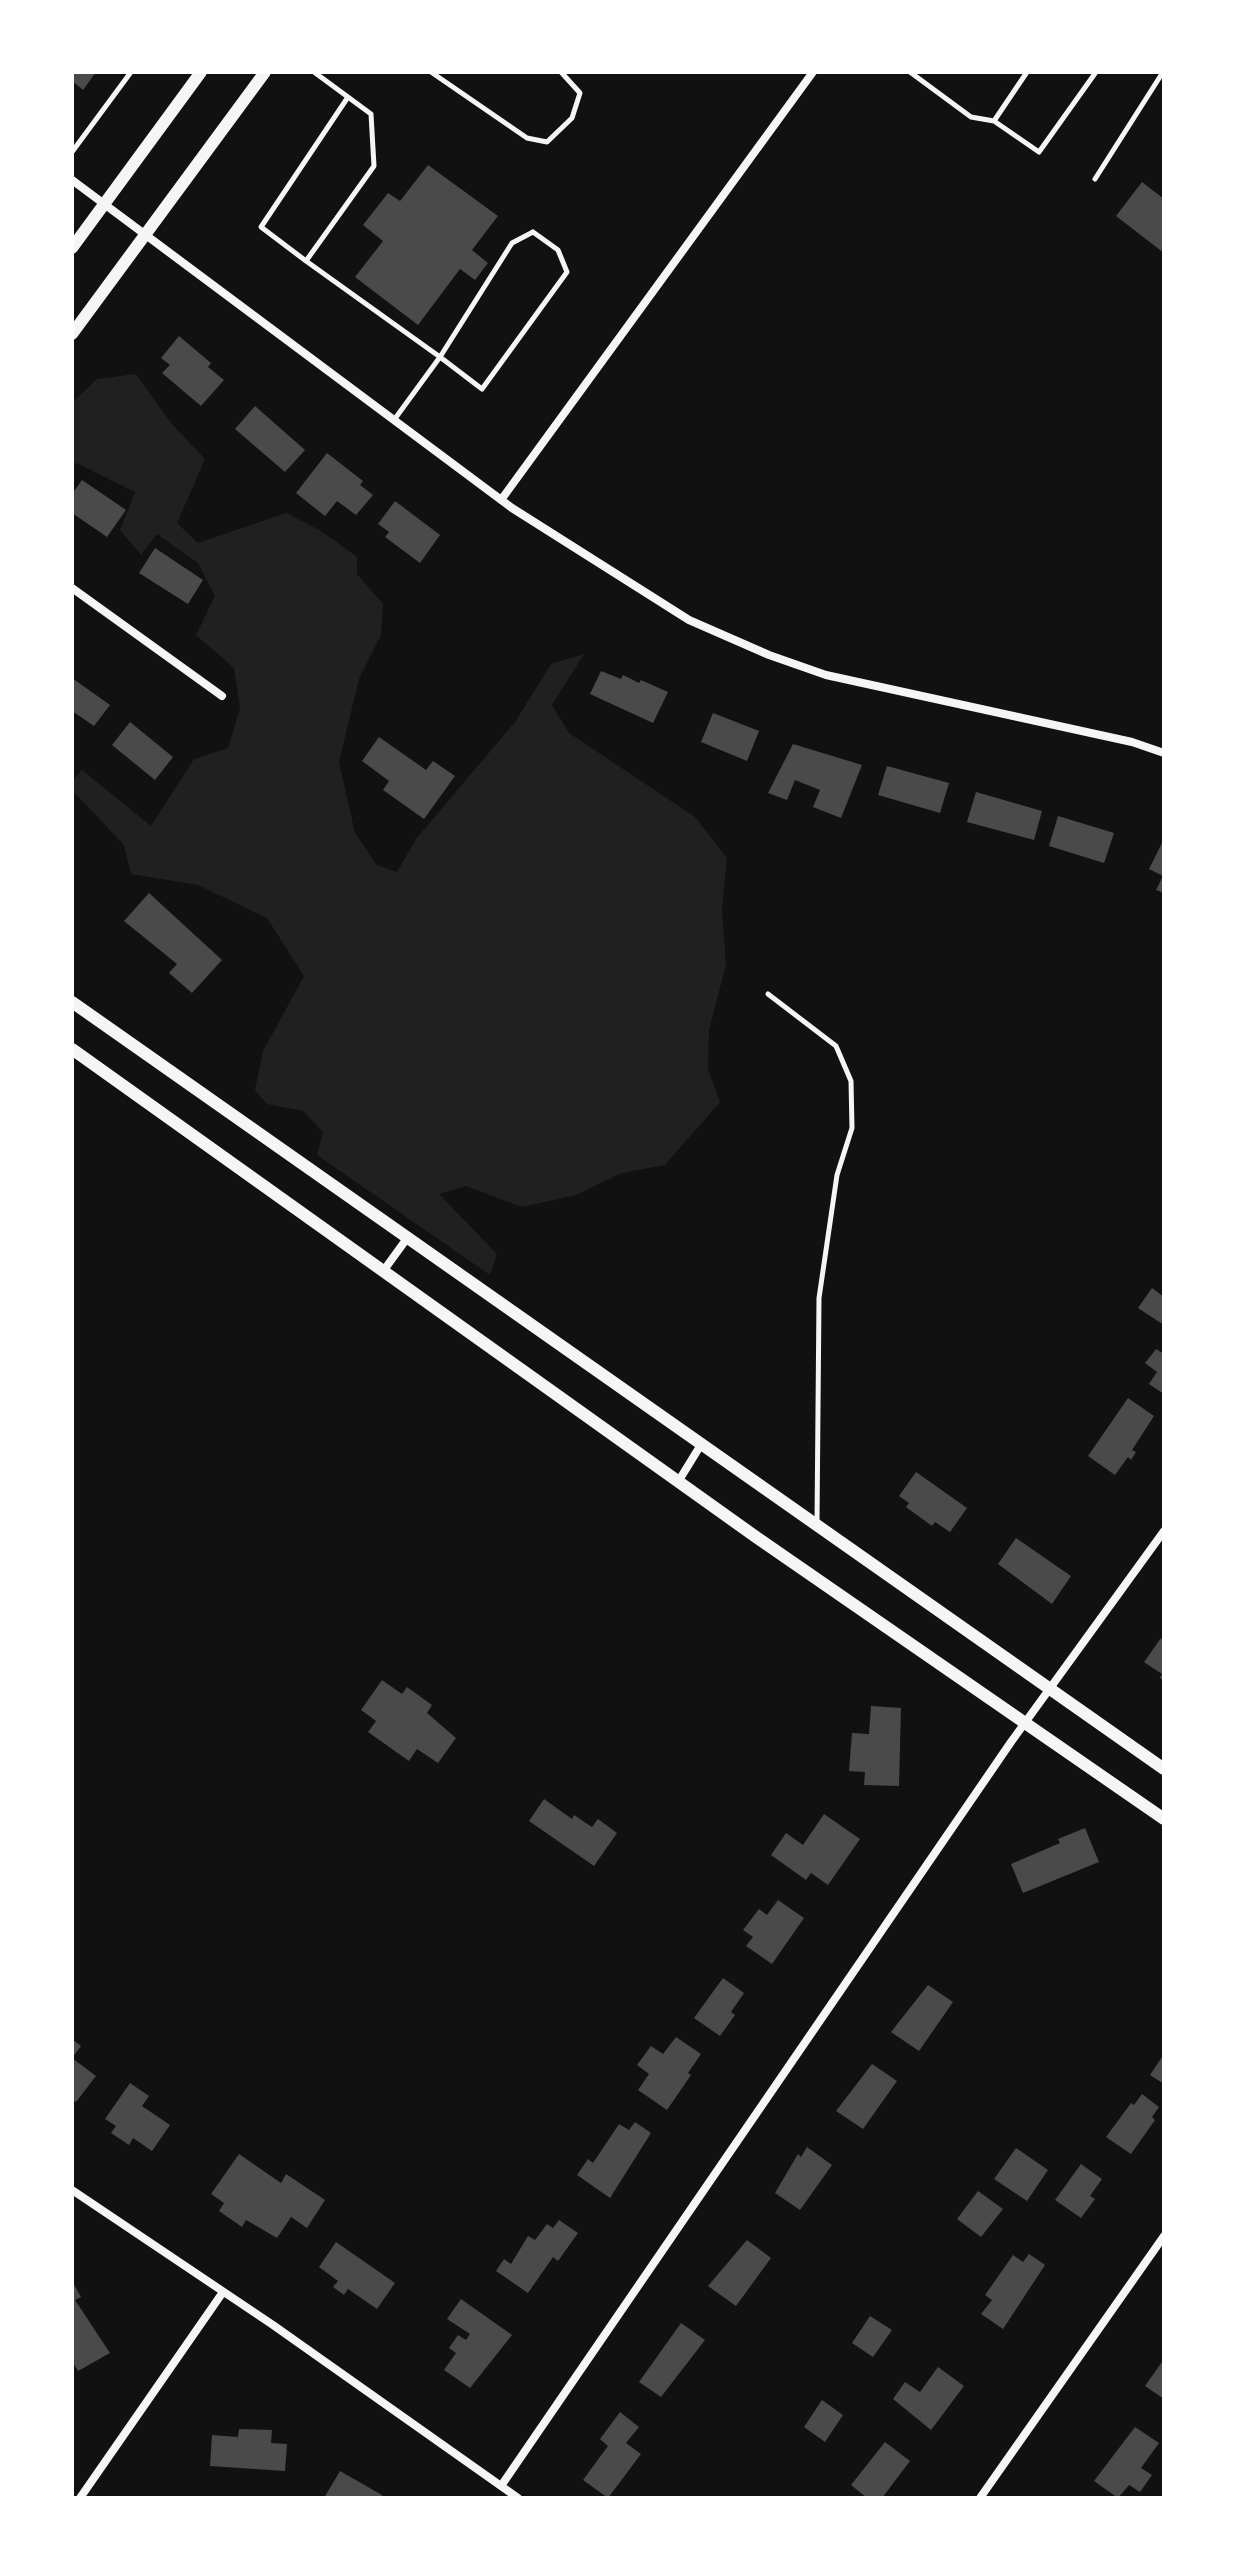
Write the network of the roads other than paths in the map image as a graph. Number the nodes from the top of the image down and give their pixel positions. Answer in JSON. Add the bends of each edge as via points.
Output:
{"nodes":[{"id":1,"x":131,"y":72,"type":"edge"},
{"id":2,"x":201,"y":72,"type":"edge"},
{"id":3,"x":265,"y":72,"type":"edge"},
{"id":4,"x":314,"y":72,"type":"edge"},
{"id":5,"x":431,"y":72,"type":"edge"},
{"id":6,"x":561,"y":72,"type":"edge"},
{"id":7,"x":813,"y":72,"type":"edge"},
{"id":8,"x":910,"y":72,"type":"edge"},
{"id":9,"x":1027,"y":72,"type":"edge"},
{"id":10,"x":1096,"y":72,"type":"edge"},
{"id":11,"x":1163,"y":72,"type":"edge"},
{"id":12,"x":348,"y":97,"type":"junction"},
{"id":13,"x":994,"y":121,"type":"junction"},
{"id":14,"x":72,"y":152,"type":"edge"},
{"id":15,"x":1095,"y":179,"type":"dead end"},
{"id":16,"x":72,"y":180,"type":"edge"},
{"id":17,"x":104,"y":205,"type":"junction"},
{"id":18,"x":145,"y":234,"type":"junction"},
{"id":19,"x":72,"y":248,"type":"edge"},
{"id":20,"x":306,"y":261,"type":"junction"},
{"id":21,"x":72,"y":334,"type":"edge"},
{"id":22,"x":440,"y":357,"type":"junction"},
{"id":23,"x":393,"y":421,"type":"junction"},
{"id":24,"x":501,"y":500,"type":"junction"},
{"id":25,"x":72,"y":588,"type":"edge"},
{"id":26,"x":222,"y":696,"type":"dead end"},
{"id":27,"x":1164,"y":753,"type":"edge"},
{"id":28,"x":768,"y":994,"type":"dead end"},
{"id":29,"x":72,"y":1002,"type":"edge"},
{"id":30,"x":72,"y":1049,"type":"edge"},
{"id":31,"x":408,"y":1237,"type":"junction"},
{"id":32,"x":384,"y":1270,"type":"junction"},
{"id":33,"x":703,"y":1442,"type":"junction"},
{"id":34,"x":678,"y":1482,"type":"junction"},
{"id":35,"x":817,"y":1522,"type":"junction"},
{"id":36,"x":1164,"y":1531,"type":"edge"},
{"id":37,"x":1049,"y":1688,"type":"junction"},
{"id":38,"x":1025,"y":1722,"type":"junction"},
{"id":39,"x":1164,"y":1769,"type":"edge"},
{"id":40,"x":1164,"y":1819,"type":"edge"},
{"id":41,"x":72,"y":2190,"type":"edge"},
{"id":42,"x":1164,"y":2236,"type":"edge"},
{"id":43,"x":223,"y":2292,"type":"junction"},
{"id":44,"x":501,"y":2486,"type":"junction"},
{"id":45,"x":80,"y":2498,"type":"edge"},
{"id":46,"x":518,"y":2498,"type":"edge"},
{"id":47,"x":980,"y":2498,"type":"edge"}],
"edges":[{"from":1,"to":14,"type":"lane"},
{"from":2,"to":17,"type":"main road"},
{"from":3,"to":18,"type":"main road"},
{"from":4,"to":12,"type":"lane"},
{"from":5,"to":6,"type":"lane","via":[[527,138],[547,142],[572,118],[580,93]]},
{"from":7,"to":24,"type":"street"},
{"from":8,"to":13,"type":"lane","via":[[971,117]]},
{"from":9,"to":13,"type":"lane"},
{"from":10,"to":13,"type":"lane","via":[[1039,152]]},
{"from":11,"to":15,"type":"lane"},
{"from":12,"to":20,"type":"lane","via":[[371,114],[374,166]]},
{"from":12,"to":20,"type":"lane","via":[[261,227]]},
{"from":16,"to":17,"type":"street"},
{"from":17,"to":18,"type":"street"},
{"from":17,"to":19,"type":"main road"},
{"from":18,"to":21,"type":"main road"},
{"from":18,"to":23,"type":"street"},
{"from":20,"to":22,"type":"lane"},
{"from":22,"to":22,"type":"lane","via":[[482,389],[567,272],[558,250],[533,232],[512,243]]},
{"from":22,"to":23,"type":"lane"},
{"from":23,"to":24,"type":"street"},
{"from":24,"to":27,"type":"street","via":[[663,606],[769,655],[826,675]]},
{"from":25,"to":26,"type":"street"},
{"from":28,"to":35,"type":"lane","via":[[836,1046],[851,1081],[852,1128],[837,1175],[819,1298]]},
{"from":29,"to":31,"type":"main road"},
{"from":30,"to":32,"type":"main road"},
{"from":31,"to":32,"type":"street"},
{"from":31,"to":33,"type":"main road"},
{"from":32,"to":34,"type":"main road"},
{"from":33,"to":34,"type":"street"},
{"from":33,"to":35,"type":"main road"},
{"from":34,"to":38,"type":"main road"},
{"from":35,"to":37,"type":"main road"},
{"from":36,"to":37,"type":"street"},
{"from":37,"to":38,"type":"street"},
{"from":37,"to":39,"type":"main road"},
{"from":38,"to":40,"type":"main road"},
{"from":38,"to":44,"type":"street"},
{"from":41,"to":43,"type":"street"},
{"from":42,"to":47,"type":"street"},
{"from":43,"to":44,"type":"street"},
{"from":43,"to":45,"type":"street"},
{"from":44,"to":46,"type":"street"}]}
